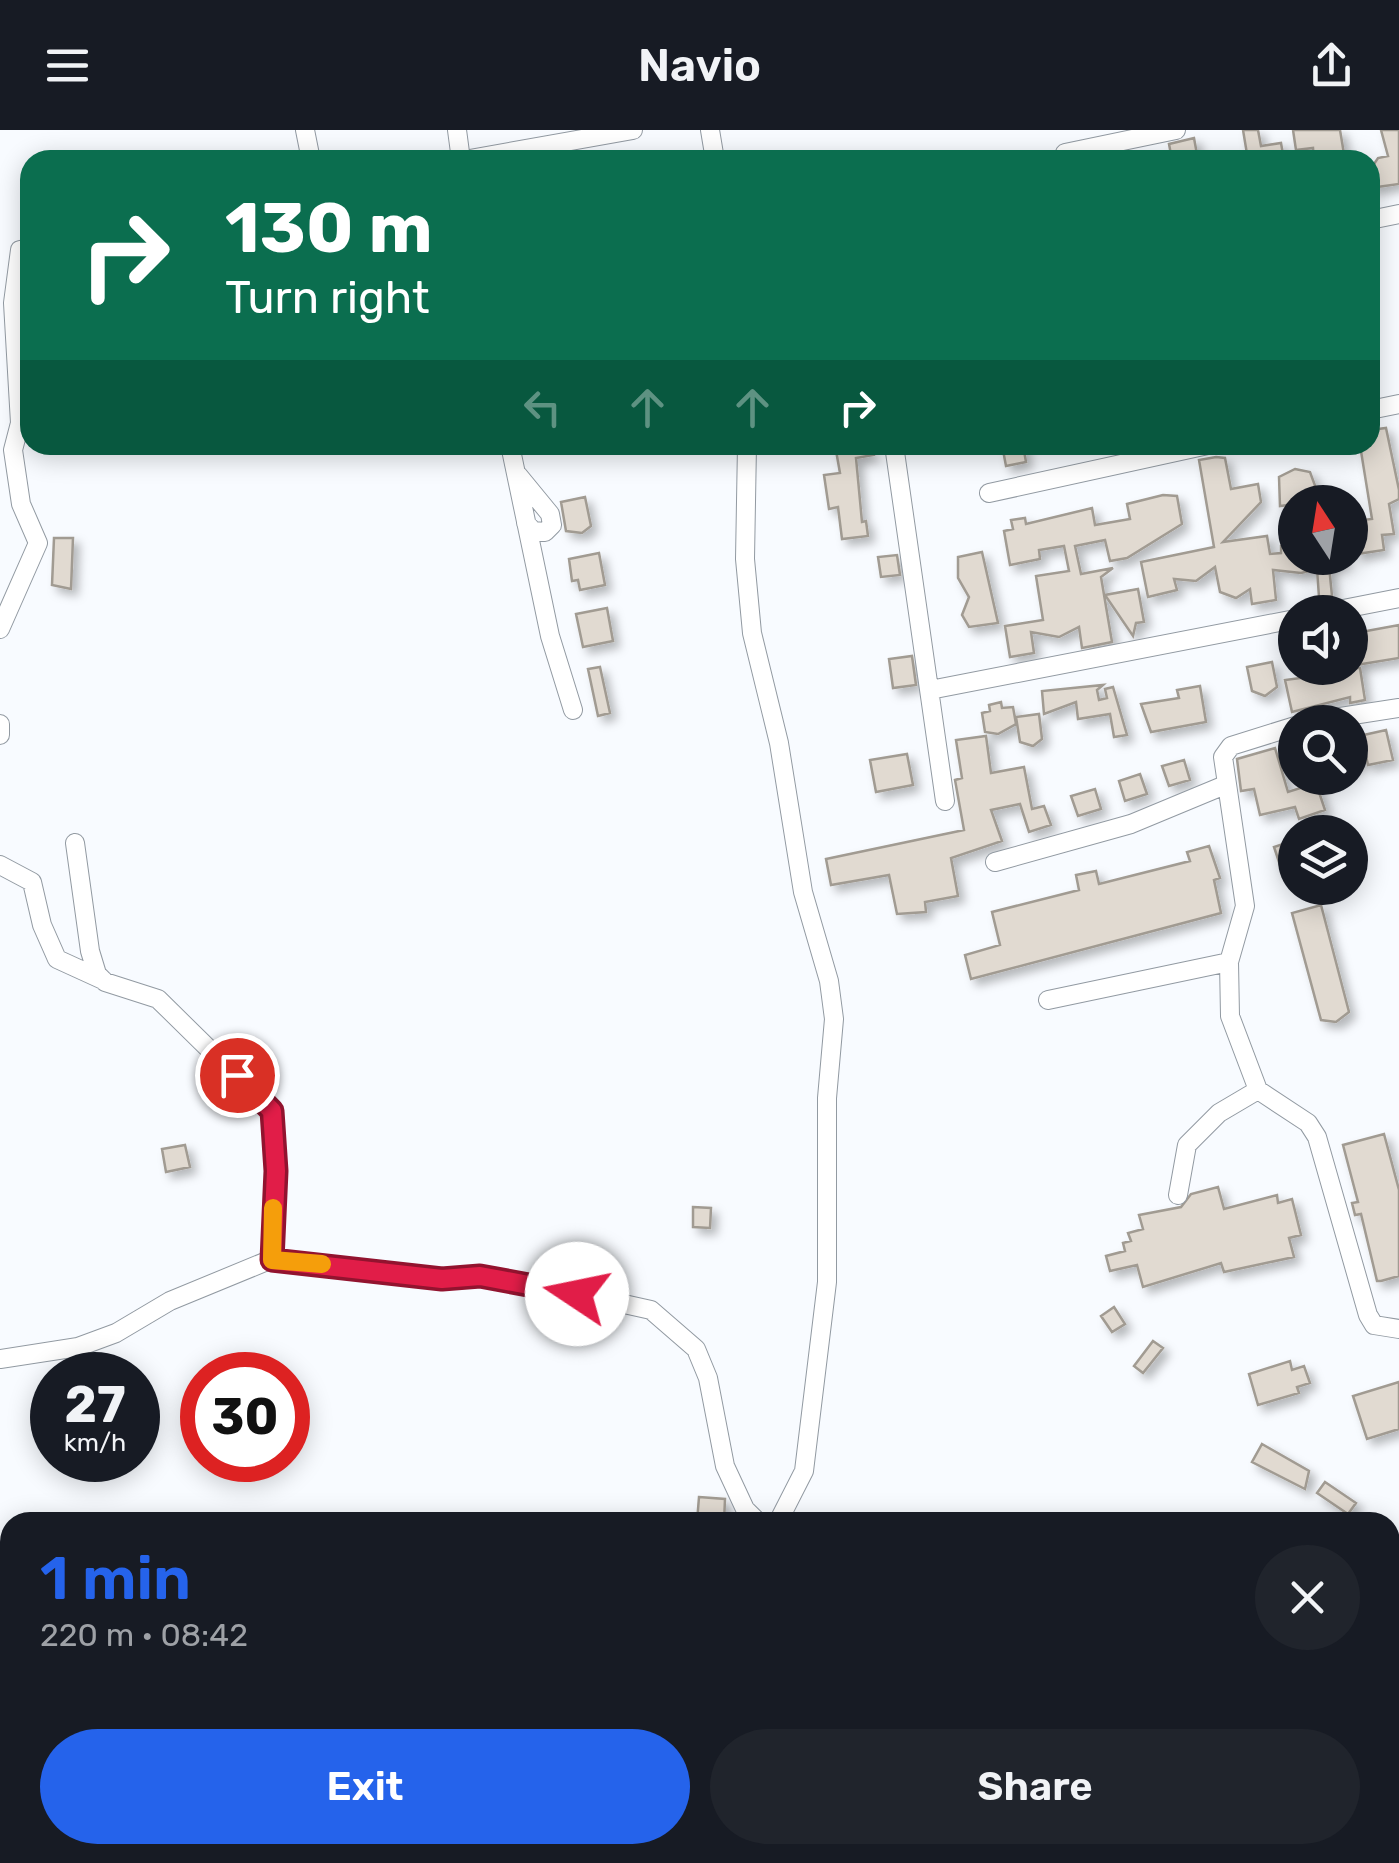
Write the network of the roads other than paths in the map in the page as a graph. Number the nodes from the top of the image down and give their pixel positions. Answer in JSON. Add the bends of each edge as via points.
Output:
{"nodes":[{"id":1,"x":633,"y":130,"type":"edge"},
{"id":2,"x":1176,"y":130,"type":"edge"},
{"id":3,"x":528,"y":150,"type":"edge"},
{"id":4,"x":1079,"y":150,"type":"edge"},
{"id":5,"x":20,"y":250,"type":"edge"},
{"id":6,"x":20,"y":423,"type":"edge"},
{"id":7,"x":20,"y":423,"type":"edge"},
{"id":8,"x":512,"y":455,"type":"edge"},
{"id":9,"x":747,"y":455,"type":"edge"},
{"id":10,"x":895,"y":455,"type":"edge"},
{"id":11,"x":1161,"y":455,"type":"edge"},
{"id":12,"x":516,"y":473,"type":"junction"},
{"id":13,"x":989,"y":492,"type":"dead end"},
{"id":14,"x":526,"y":524,"type":"junction"},
{"id":15,"x":1399,"y":598,"type":"edge"},
{"id":16,"x":1368,"y":604,"type":"edge"},
{"id":17,"x":1278,"y":622,"type":"edge"},
{"id":18,"x":0,"y":629,"type":"edge"},
{"id":19,"x":930,"y":690,"type":"junction"},
{"id":20,"x":1399,"y":708,"type":"edge"},
{"id":21,"x":573,"y":710,"type":"dead end"},
{"id":22,"x":1368,"y":713,"type":"edge"},
{"id":23,"x":0,"y":724,"type":"edge"},
{"id":24,"x":1278,"y":731,"type":"edge"},
{"id":25,"x":0,"y":735,"type":"edge"},
{"id":26,"x":1225,"y":785,"type":"junction"},
{"id":27,"x":945,"y":800,"type":"dead end"},
{"id":28,"x":75,"y":843,"type":"dead end"},
{"id":29,"x":995,"y":862,"type":"dead end"},
{"id":30,"x":0,"y":864,"type":"edge"},
{"id":31,"x":1229,"y":962,"type":"junction"},
{"id":32,"x":103,"y":980,"type":"junction"},
{"id":33,"x":1048,"y":1000,"type":"dead end"},
{"id":34,"x":1258,"y":1090,"type":"junction"},
{"id":35,"x":1178,"y":1195,"type":"dead end"},
{"id":36,"x":272,"y":1260,"type":"junction"},
{"id":37,"x":1399,"y":1329,"type":"edge"},
{"id":38,"x":0,"y":1359,"type":"edge"},
{"id":39,"x":749,"y":1512,"type":"edge"},
{"id":40,"x":783,"y":1512,"type":"edge"}],
"edges":[{"from":1,"to":3,"type":"street"},
{"from":2,"to":4,"type":"street"},
{"from":5,"to":7,"type":"street","via":[[13,303]]},
{"from":6,"to":18,"type":"street","via":[[14,450],[21,504],[38,543]]},
{"from":8,"to":12,"type":"street"},
{"from":9,"to":40,"type":"street","via":[[744,560],[752,633],[834,1020],[827,1282],[804,1471]]},
{"from":10,"to":19,"type":"street"},
{"from":11,"to":13,"type":"street"},
{"from":12,"to":14,"type":"street"},
{"from":12,"to":14,"type":"street","via":[[552,525],[546,532]]},
{"from":14,"to":21,"type":"street","via":[[561,683]]},
{"from":15,"to":16,"type":"street"},
{"from":17,"to":19,"type":"street"},
{"from":19,"to":27,"type":"street"},
{"from":20,"to":22,"type":"street"},
{"from":23,"to":25,"type":"street"},
{"from":24,"to":26,"type":"street","via":[[1231,746],[1223,757]]},
{"from":26,"to":29,"type":"street","via":[[1130,824]]},
{"from":26,"to":31,"type":"street","via":[[1244,906]]},
{"from":28,"to":32,"type":"street","via":[[90,951]]},
{"from":30,"to":32,"type":"street","via":[[32,882],[57,958]]},
{"from":31,"to":33,"type":"street"},
{"from":31,"to":34,"type":"street","via":[[1230,1016]]},
{"from":32,"to":36,"type":"street","via":[[158,999],[272,1111]]},
{"from":34,"to":35,"type":"street","via":[[1219,1113],[1187,1145]]},
{"from":34,"to":37,"type":"street","via":[[1308,1123],[1317,1137],[1364,1306],[1374,1324]]},
{"from":36,"to":38,"type":"street","via":[[170,1301],[116,1334]]},
{"from":36,"to":39,"type":"street","via":[[442,1279],[480,1276],[651,1310],[696,1349],[725,1466]]}]}
